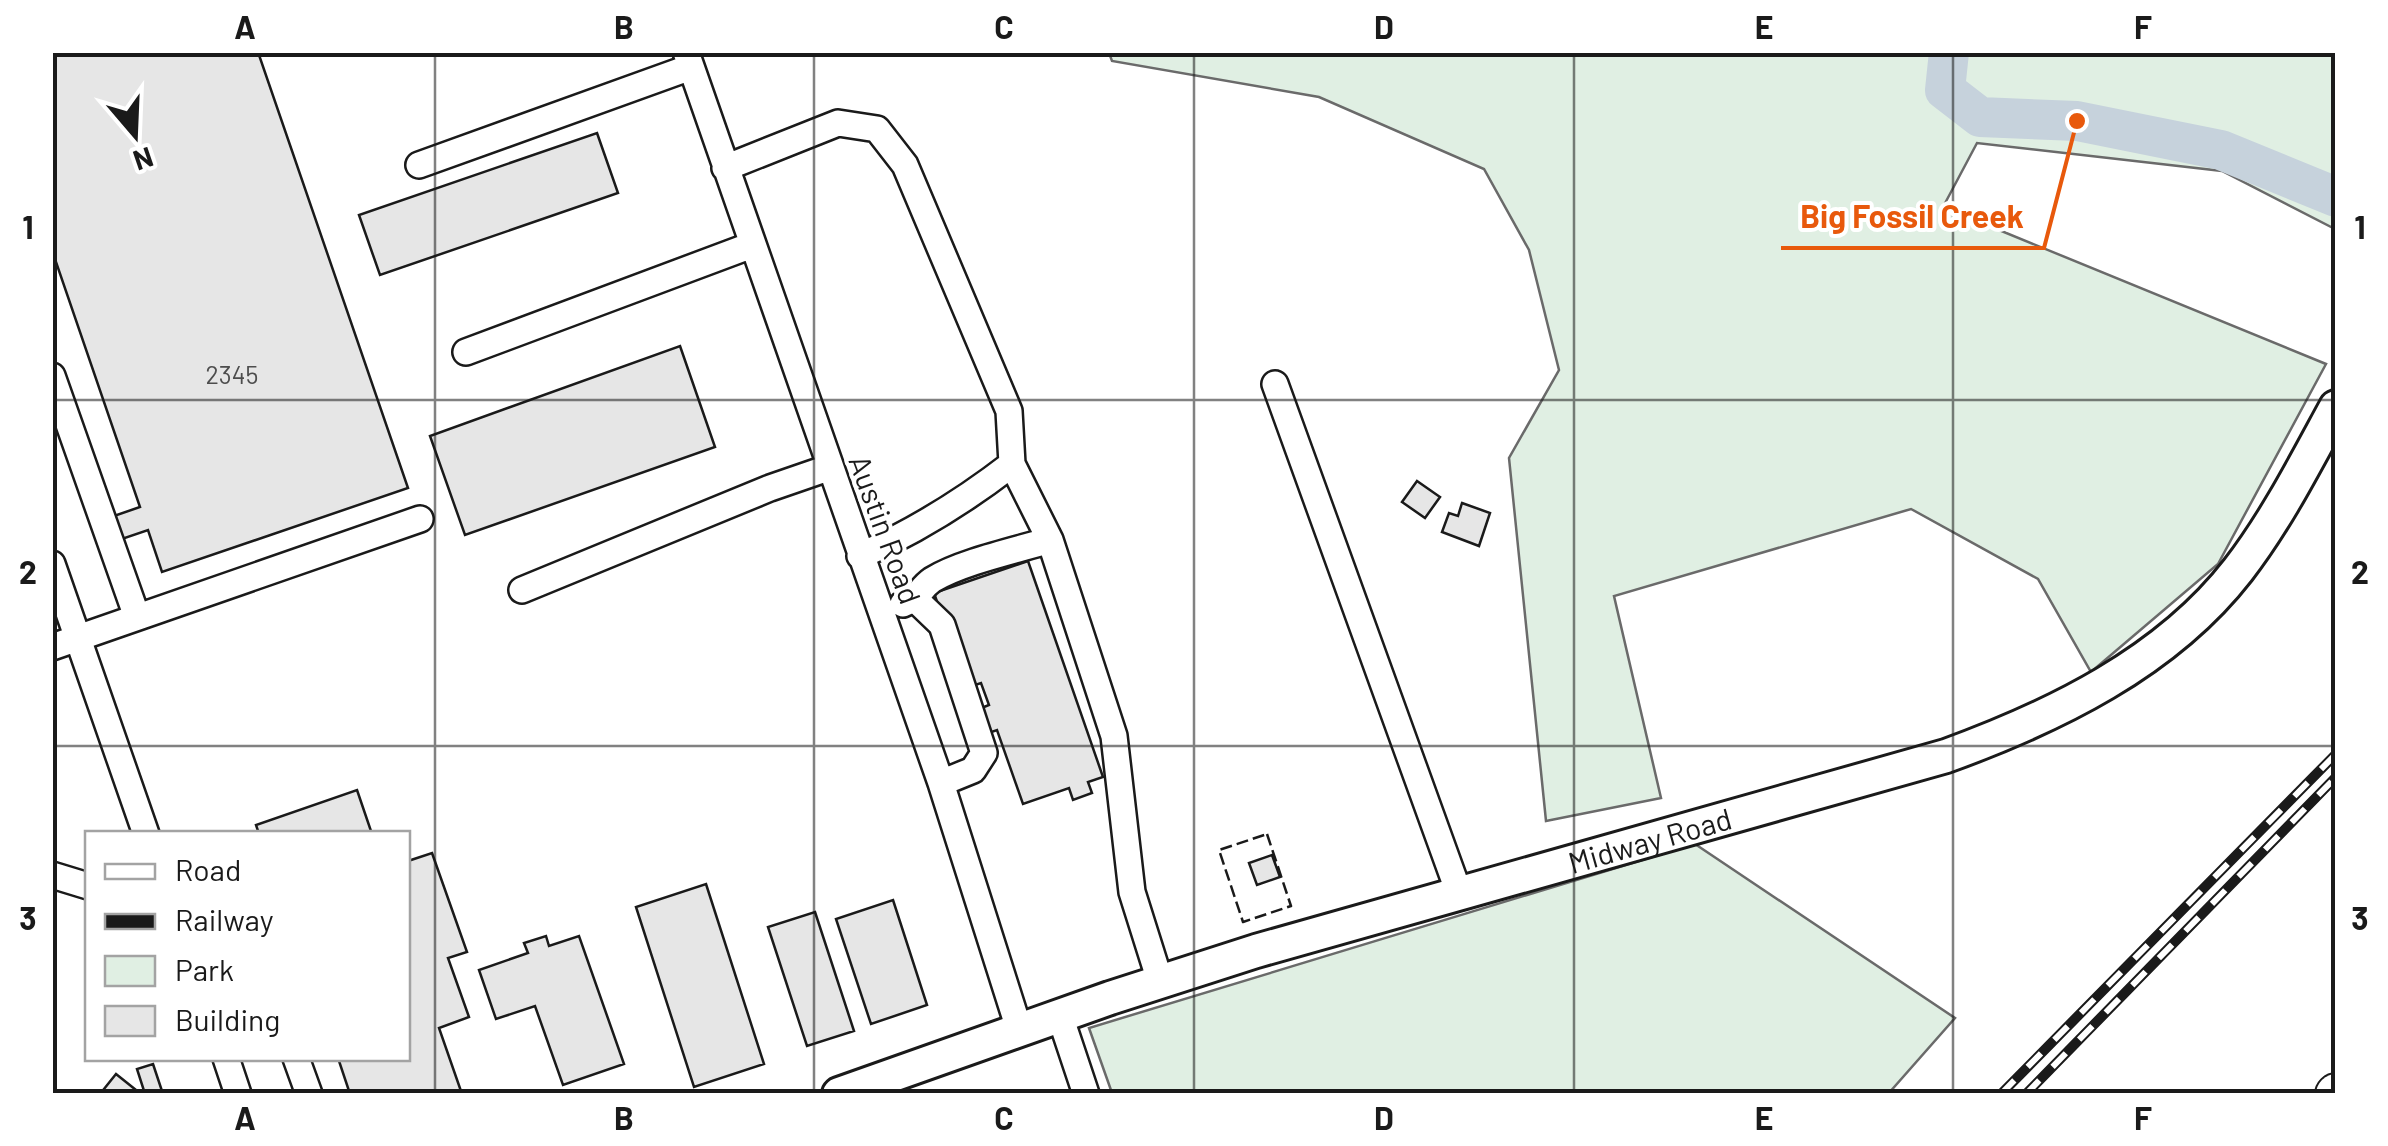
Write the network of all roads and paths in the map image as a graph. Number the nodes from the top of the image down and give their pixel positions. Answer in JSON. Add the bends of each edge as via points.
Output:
{"nodes":[{"id":1,"x":688,"y":60,"type":"edge"},
{"id":2,"x":419,"y":166,"type":"dead end"},
{"id":3,"x":725,"y":168,"type":"junction"},
{"id":4,"x":752,"y":245,"type":"junction"},
{"id":5,"x":466,"y":352,"type":"dead end"},
{"id":6,"x":52,"y":376,"type":"edge"},
{"id":7,"x":1275,"y":384,"type":"dead end"},
{"id":8,"x":2336,"y":407,"type":"edge"},
{"id":9,"x":1012,"y":464,"type":"junction"},
{"id":10,"x":828,"y":468,"type":"junction"},
{"id":11,"x":420,"y":519,"type":"dead end"},
{"id":12,"x":1050,"y":540,"type":"junction"},
{"id":13,"x":860,"y":556,"type":"junction"},
{"id":14,"x":52,"y":564,"type":"edge"},
{"id":15,"x":522,"y":590,"type":"dead end"},
{"id":16,"x":916,"y":600,"type":"junction"},
{"id":17,"x":882,"y":612,"type":"junction"},
{"id":18,"x":136,"y":617,"type":"junction"},
{"id":19,"x":78,"y":638,"type":"junction"},
{"id":20,"x":52,"y":647,"type":"edge"},
{"id":21,"x":940,"y":783,"type":"junction"},
{"id":22,"x":145,"y":831,"type":"edge"},
{"id":23,"x":52,"y":875,"type":"edge"},
{"id":24,"x":85,"y":885,"type":"edge"},
{"id":25,"x":1459,"y":893,"type":"junction"},
{"id":26,"x":1160,"y":981,"type":"junction"},
{"id":27,"x":1060,"y":1016,"type":"junction"},
{"id":28,"x":1019,"y":1030,"type":"junction"},
{"id":29,"x":227,"y":1061,"type":"edge"},
{"id":30,"x":297,"y":1061,"type":"edge"},
{"id":31,"x":238,"y":1094,"type":"edge"},
{"id":32,"x":309,"y":1094,"type":"edge"},
{"id":33,"x":840,"y":1094,"type":"edge"},
{"id":34,"x":1086,"y":1094,"type":"edge"}],
"edges":[{"from":1,"to":2,"type":"street"},
{"from":1,"to":3,"type":"street","name":"Austin Road"},
{"from":3,"to":4,"type":"street","name":"Austin Road"},
{"from":3,"to":9,"type":"street","via":[[838,123],[877,129],[905,165],[1010,410]]},
{"from":4,"to":5,"type":"street"},
{"from":4,"to":10,"type":"street","name":"Austin Road"},
{"from":6,"to":18,"type":"street"},
{"from":7,"to":25,"type":"street"},
{"from":8,"to":25,"type":"main road","name":"Midway Road","via":[[2262,537],[2212,600],[2149,654],[2073,702],[1946,756]]},
{"from":9,"to":12,"type":"street"},
{"from":9,"to":13,"type":"street","via":[[959,505]]},
{"from":10,"to":13,"type":"street","name":"Austin Road"},
{"from":10,"to":15,"type":"street"},
{"from":11,"to":18,"type":"street"},
{"from":12,"to":16,"type":"street","via":[[930,581]]},
{"from":12,"to":26,"type":"street","via":[[1114,736],[1132,892]]},
{"from":13,"to":17,"type":"street","name":"Austin Road"},
{"from":14,"to":19,"type":"street"},
{"from":16,"to":17,"type":"street"},
{"from":16,"to":21,"type":"street","via":[[942,624],[984,753],[973,770]]},
{"from":17,"to":21,"type":"street","name":"Austin Road"},
{"from":18,"to":19,"type":"street"},
{"from":19,"to":20,"type":"street"},
{"from":19,"to":22,"type":"street"},
{"from":21,"to":28,"type":"street","name":"Austin Road"},
{"from":23,"to":24,"type":"street"},
{"from":25,"to":26,"type":"main road","name":"Midway Road"},
{"from":26,"to":27,"type":"main road","name":"Midway Road"},
{"from":27,"to":28,"type":"main road","name":"Midway Road"},
{"from":27,"to":34,"type":"street"},
{"from":28,"to":33,"type":"main road","name":"Midway Road"},
{"from":29,"to":31,"type":"street"},
{"from":30,"to":32,"type":"street"}]}
